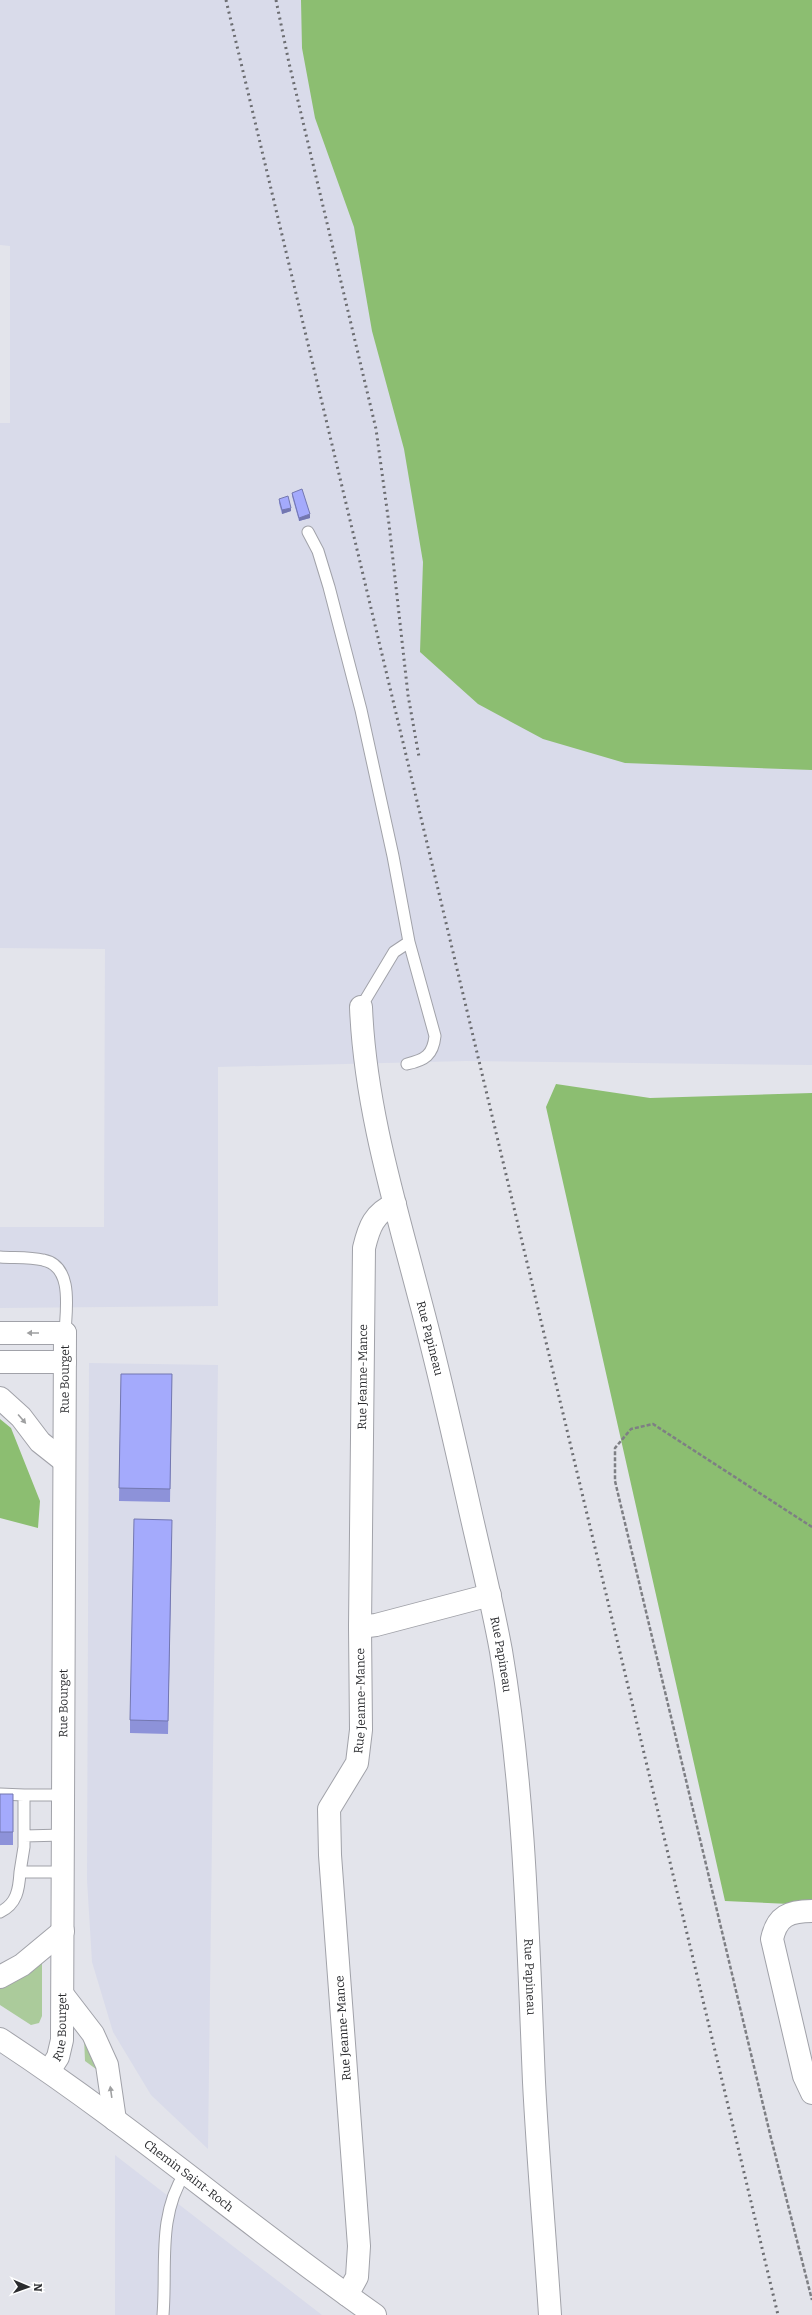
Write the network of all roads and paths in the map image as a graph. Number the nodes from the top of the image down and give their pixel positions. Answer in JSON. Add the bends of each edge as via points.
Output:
{"nodes":[{"id":1,"x":308,"y":532,"type":"dead end"},
{"id":2,"x":409,"y":942,"type":"junction"},
{"id":3,"x":361,"y":1007,"type":"joint"},
{"id":4,"x":407,"y":1064,"type":"dead end"},
{"id":5,"x":395,"y":1204,"type":"junction"},
{"id":6,"x":0,"y":1257,"type":"edge"},
{"id":7,"x":0,"y":1333,"type":"edge"},
{"id":8,"x":65,"y":1333,"type":"junction"},
{"id":9,"x":0,"y":1362,"type":"edge"},
{"id":10,"x":65,"y":1362,"type":"junction"},
{"id":11,"x":0,"y":1398,"type":"edge"},
{"id":12,"x":64,"y":1461,"type":"junction"},
{"id":13,"x":812,"y":1527,"type":"edge"},
{"id":14,"x":490,"y":1595,"type":"junction"},
{"id":15,"x":360,"y":1627,"type":"junction"},
{"id":16,"x":0,"y":1794,"type":"edge"},
{"id":17,"x":24,"y":1795,"type":"junction"},
{"id":18,"x":63,"y":1795,"type":"junction"},
{"id":19,"x":63,"y":1835,"type":"junction"},
{"id":20,"x":24,"y":1836,"type":"junction"},
{"id":21,"x":20,"y":1872,"type":"junction"},
{"id":22,"x":63,"y":1872,"type":"junction"},
{"id":23,"x":3,"y":1908,"type":"edge"},
{"id":24,"x":812,"y":1911,"type":"edge"},
{"id":25,"x":63,"y":1931,"type":"junction"},
{"id":26,"x":0,"y":1977,"type":"edge"},
{"id":27,"x":63,"y":1995,"type":"junction"},
{"id":28,"x":0,"y":2039,"type":"edge"},
{"id":29,"x":49,"y":2071,"type":"junction"},
{"id":30,"x":812,"y":2093,"type":"edge"},
{"id":31,"x":115,"y":2120,"type":"junction"},
{"id":32,"x":185,"y":2174,"type":"junction"},
{"id":33,"x":347,"y":2295,"type":"junction"},
{"id":34,"x":812,"y":2300,"type":"edge"},
{"id":35,"x":163,"y":2315,"type":"edge"},
{"id":36,"x":375,"y":2315,"type":"edge"},
{"id":37,"x":550,"y":2315,"type":"edge"}],
"edges":[{"from":1,"to":2,"type":"lane","via":[[318,551],[329,587],[361,710]]},
{"from":2,"to":3,"type":"lane","via":[[394,952]]},
{"from":2,"to":4,"type":"lane","via":[[435,1036],[434,1047],[429,1056]]},
{"from":3,"to":5,"type":"main road","name":"Rue Papineau","via":[[369,1092]]},
{"from":5,"to":14,"type":"main road","name":"Rue Papineau","via":[[432,1344]]},
{"from":5,"to":15,"type":"main road","name":"Rue Jeanne-Mance","via":[[384,1208],[372,1220],[364,1248]]},
{"from":6,"to":8,"type":"lane","via":[[44,1260],[58,1268],[64,1277],[66,1288]]},
{"from":8,"to":7,"type":"main road","one_way":true},
{"from":8,"to":10,"type":"main road","name":"Rue Bourget"},
{"from":9,"to":10,"type":"main road"},
{"from":10,"to":12,"type":"main road","name":"Rue Bourget"},
{"from":11,"to":12,"type":"main road","one_way":true,"via":[[21,1417],[40,1442]]},
{"from":12,"to":18,"type":"main road","name":"Rue Bourget"},
{"from":13,"to":34,"type":"path","via":[[653,1424],[631,1429],[615,1448],[615,1481],[768,2127]]},
{"from":14,"to":15,"type":"main road"},
{"from":14,"to":37,"type":"main road","name":"Rue Papineau","via":[[509,1710],[520,1814]]},
{"from":15,"to":33,"type":"main road","name":"Rue Jeanne-Mance","via":[[360,1749],[351,1774],[329,1809],[330,1855],[360,2259],[357,2277]]},
{"from":16,"to":17,"type":"lane"},
{"from":17,"to":18,"type":"lane"},
{"from":17,"to":20,"type":"lane"},
{"from":18,"to":19,"type":"main road","name":"Rue Bourget"},
{"from":19,"to":20,"type":"lane"},
{"from":19,"to":22,"type":"main road","name":"Rue Bourget"},
{"from":20,"to":21,"type":"lane"},
{"from":21,"to":22,"type":"lane"},
{"from":21,"to":23,"type":"lane","via":[[17,1894]]},
{"from":22,"to":25,"type":"main road","name":"Rue Bourget"},
{"from":24,"to":30,"type":"main road","via":[[794,1912],[783,1917],[774,1927],[772,1939],[804,2076]]},
{"from":25,"to":26,"type":"main road","via":[[22,1964]]},
{"from":25,"to":27,"type":"main road","name":"Rue Bourget"},
{"from":27,"to":29,"type":"main road","name":"Rue Bourget","via":[[61,2045],[58,2057]]},
{"from":31,"to":27,"type":"main road","one_way":true,"via":[[107,2065],[93,2034]]},
{"from":28,"to":29,"type":"main road","name":"Chemin Saint-Roch"},
{"from":29,"to":31,"type":"main road","name":"Chemin Saint-Roch"},
{"from":31,"to":32,"type":"main road","name":"Chemin Saint-Roch"},
{"from":32,"to":33,"type":"main road","name":"Chemin Saint-Roch"},
{"from":32,"to":35,"type":"lane","via":[[174,2190],[168,2212]]},
{"from":33,"to":36,"type":"main road","name":"Chemin Saint-Roch"}]}
